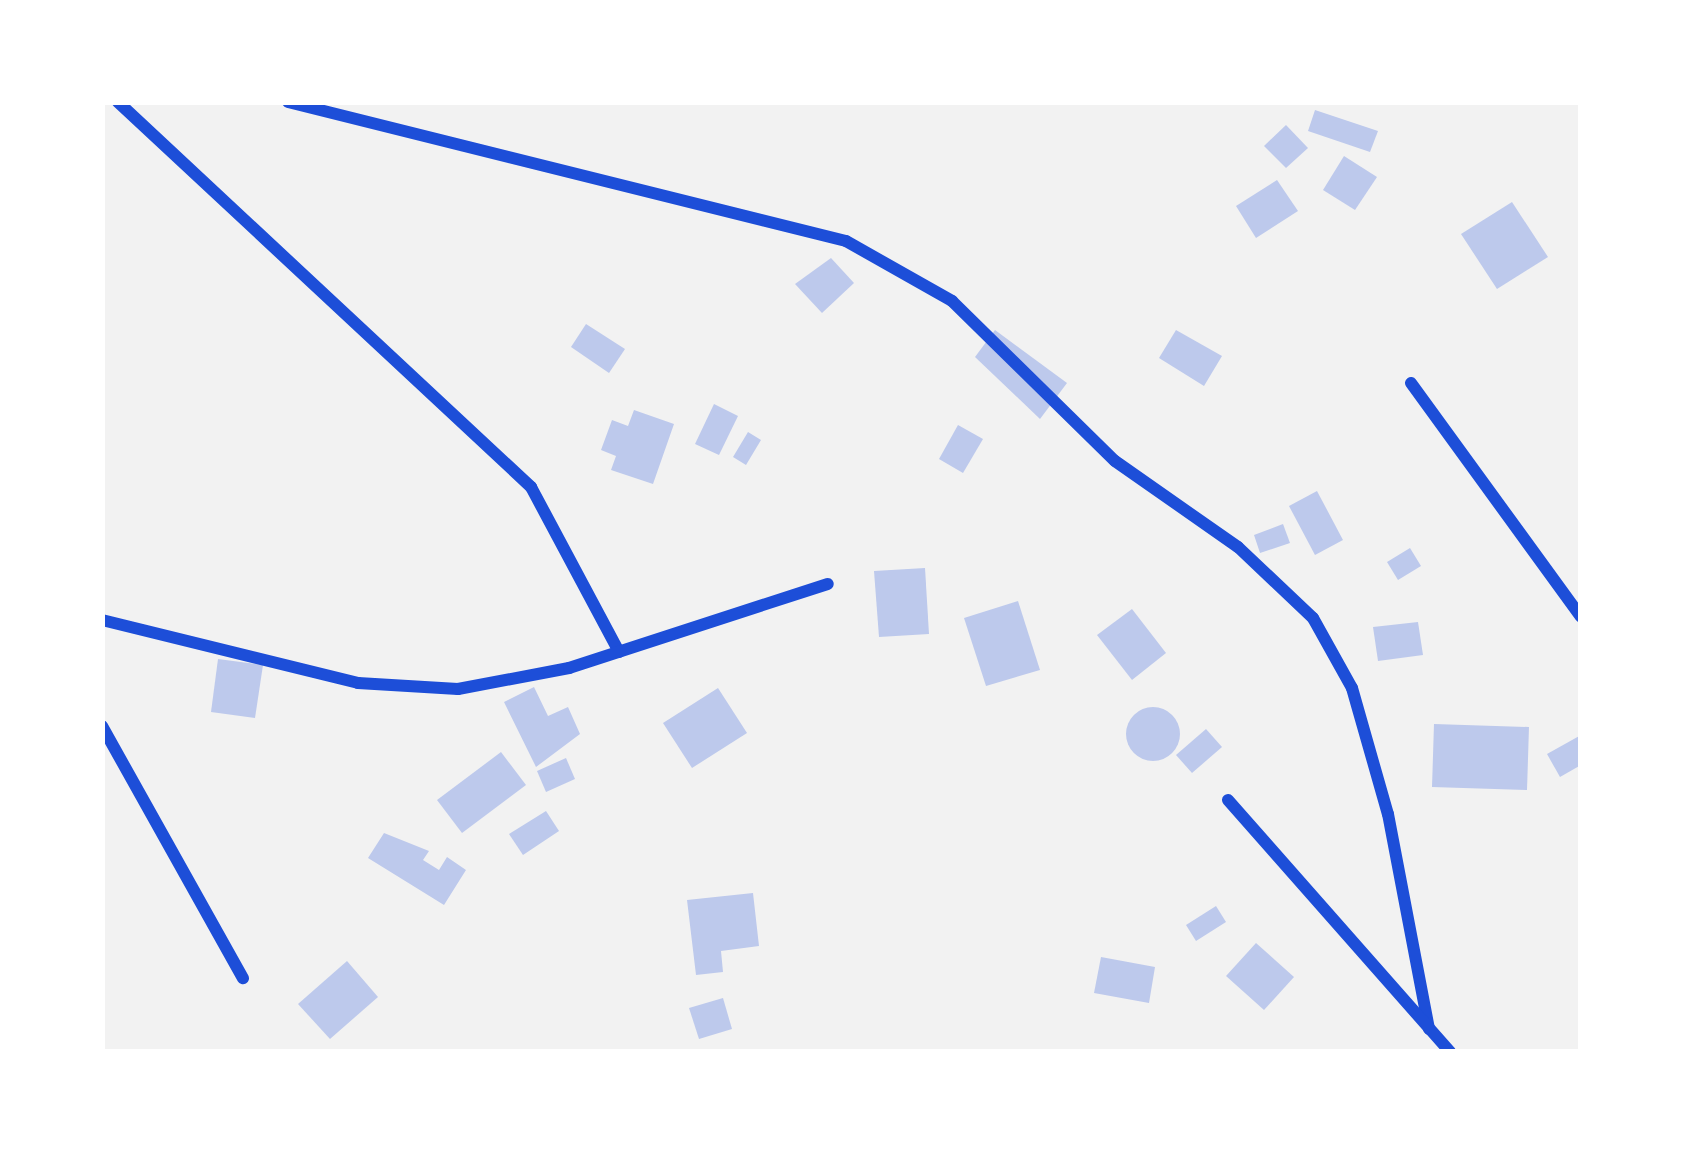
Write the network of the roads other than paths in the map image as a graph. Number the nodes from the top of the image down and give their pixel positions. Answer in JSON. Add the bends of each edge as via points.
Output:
{"nodes":[{"id":1,"x":118,"y":102,"type":"edge"},
{"id":2,"x":288,"y":102,"type":"edge"},
{"id":3,"x":1411,"y":383,"type":"dead end"},
{"id":4,"x":829,"y":584,"type":"dead end"},
{"id":5,"x":1581,"y":617,"type":"edge"},
{"id":6,"x":102,"y":620,"type":"edge"},
{"id":7,"x":620,"y":652,"type":"junction"},
{"id":8,"x":102,"y":726,"type":"edge"},
{"id":9,"x":1228,"y":800,"type":"dead end"},
{"id":10,"x":244,"y":978,"type":"dead end"},
{"id":11,"x":1429,"y":1029,"type":"junction"},
{"id":12,"x":1450,"y":1052,"type":"edge"}],
"edges":[{"from":1,"to":7,"type":"street","via":[[531,487]]},
{"from":2,"to":11,"type":"street","via":[[846,241],[952,301],[1115,461],[1238,547],[1313,618],[1352,688],[1388,814]]},
{"from":3,"to":5,"type":"street"},
{"from":4,"to":7,"type":"street"},
{"from":6,"to":7,"type":"street","via":[[358,683],[458,689]]},
{"from":8,"to":10,"type":"street"},
{"from":9,"to":11,"type":"street"},
{"from":11,"to":12,"type":"street"}]}
